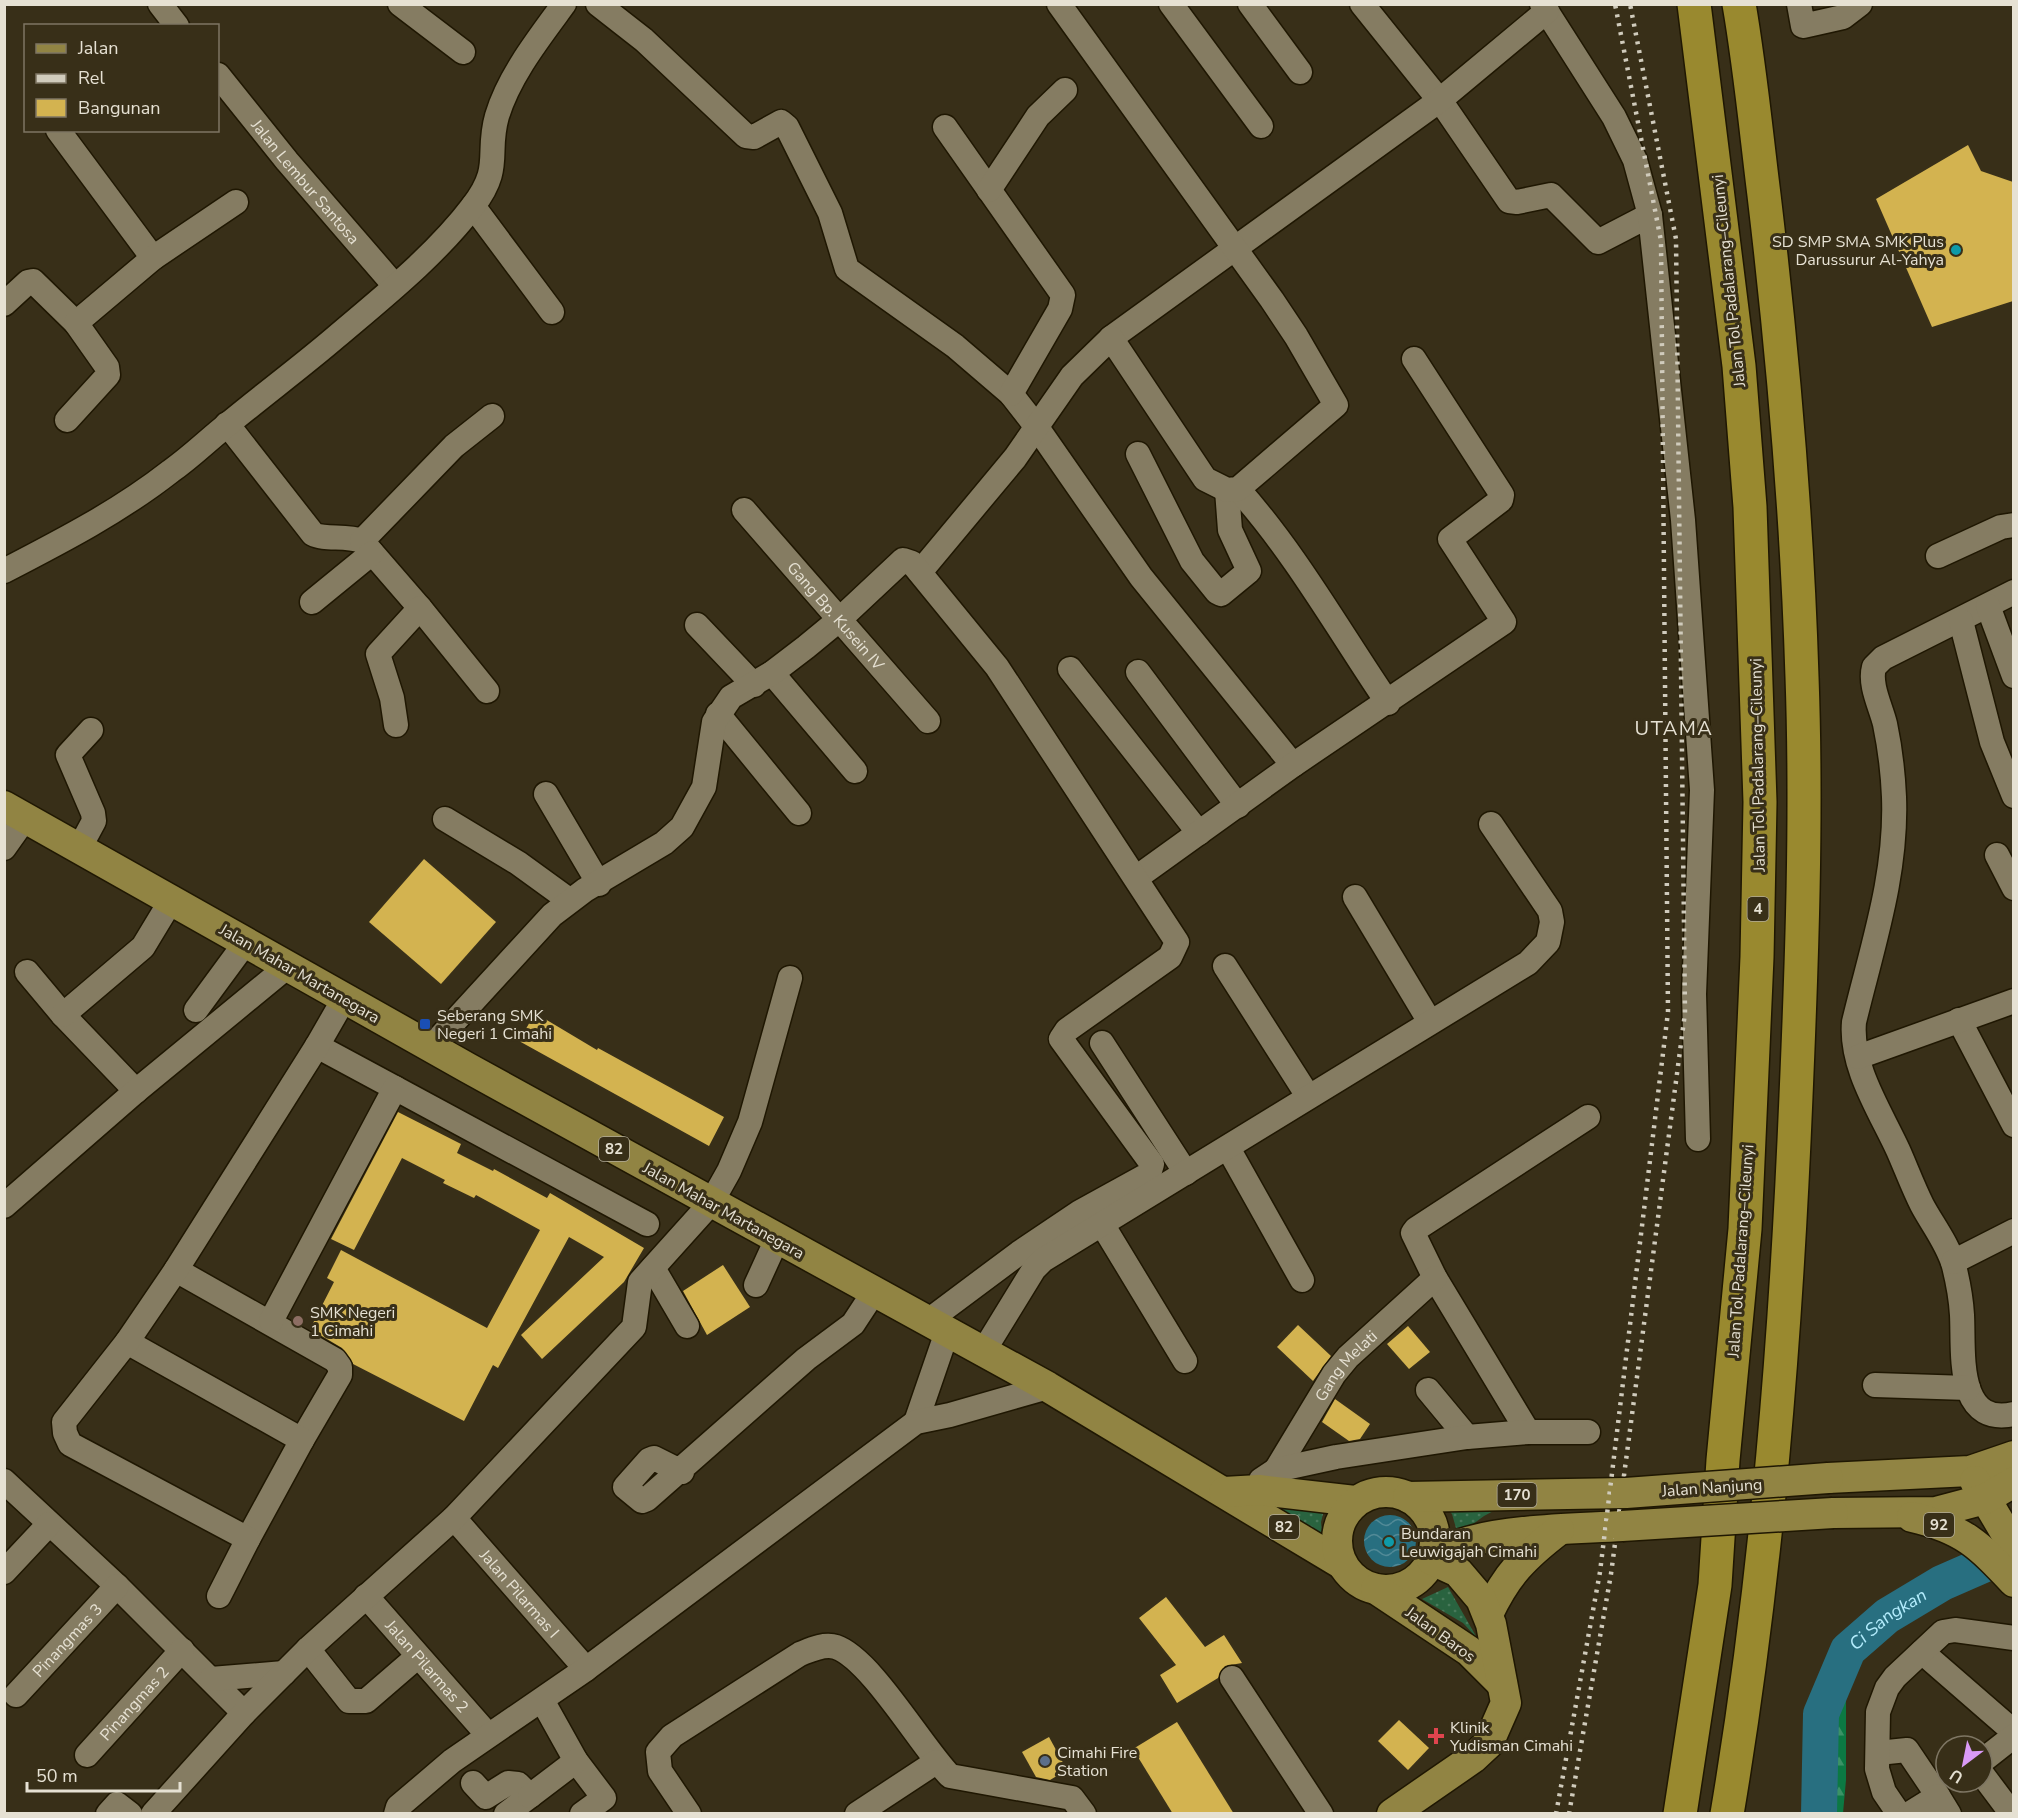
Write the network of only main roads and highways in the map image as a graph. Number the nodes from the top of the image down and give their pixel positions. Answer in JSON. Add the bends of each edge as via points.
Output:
{"nodes":[{"id":1,"x":1694,"y":4,"type":"edge"},
{"id":2,"x":1739,"y":4,"type":"edge"},
{"id":3,"x":15,"y":812,"type":"edge"},
{"id":4,"x":2013,"y":1456,"type":"edge"},
{"id":5,"x":1970,"y":1471,"type":"junction"},
{"id":6,"x":2013,"y":1482,"type":"edge"},
{"id":7,"x":1224,"y":1492,"type":"junction"},
{"id":8,"x":1408,"y":1497,"type":"junction"},
{"id":9,"x":1985,"y":1499,"type":"junction"},
{"id":10,"x":1355,"y":1501,"type":"junction"},
{"id":11,"x":1895,"y":1512,"type":"junction"},
{"id":12,"x":1559,"y":1530,"type":"junction"},
{"id":13,"x":1999,"y":1542,"type":"edge"},
{"id":14,"x":1432,"y":1560,"type":"junction"},
{"id":15,"x":1342,"y":1564,"type":"junction"},
{"id":16,"x":2013,"y":1582,"type":"edge"},
{"id":17,"x":1376,"y":1589,"type":"junction"},
{"id":18,"x":1488,"y":1614,"type":"junction"},
{"id":19,"x":1502,"y":1684,"type":"junction"},
{"id":20,"x":1392,"y":1814,"type":"edge"},
{"id":21,"x":1680,"y":1814,"type":"edge"},
{"id":22,"x":1727,"y":1814,"type":"edge"}],
"edges":[{"from":1,"to":21,"type":"highway","name":"Jalan Tol Padalarang–Cileunyi","number":"4","via":[[1739,366],[1750,507],[1760,802],[1744,1229],[1715,1585]]},
{"from":2,"to":22,"type":"highway","via":[[1785,373],[1801,657],[1804,818],[1792,1202],[1779,1397],[1752,1659]]},
{"from":3,"to":7,"type":"main road","name":"Jalan Mahar Martanegara","number":"82","via":[[344,999],[1048,1387]]},
{"from":4,"to":5,"type":"main road","name":"Jalan Nanjung","number":"170"},
{"from":5,"to":8,"type":"main road","name":"Jalan Nanjung","number":"170","bridge":true,"via":[[1626,1493]]},
{"from":5,"to":9,"type":"main road","number":"92"},
{"from":6,"to":9,"type":"main road","name":"Jalan Nanjung"},
{"from":7,"to":10,"type":"main road","number":"82","via":[[1268,1480]]},
{"from":7,"to":15,"type":"main road","name":"Jalan Mahar Martanegara","number":"82"},
{"from":8,"to":10,"type":"main road","number":"170","via":[[1381,1491]]},
{"from":8,"to":14,"type":"main road","via":[[1425,1511],[1434,1531]]},
{"from":9,"to":11,"type":"main road","name":"Jalan Nanjung","via":[[1936,1512]]},
{"from":9,"to":13,"type":"main road","number":"92"},
{"from":10,"to":15,"type":"main road","via":[[1337,1530],[1336,1547]]},
{"from":11,"to":12,"type":"main road","name":"Jalan Nanjung","bridge":true,"via":[[1833,1512]]},
{"from":11,"to":13,"type":"main road","number":"92"},
{"from":12,"to":14,"type":"main road","name":"Jalan Nanjung","via":[[1473,1541]]},
{"from":12,"to":18,"type":"main road","via":[[1516,1566],[1502,1584]]},
{"from":13,"to":16,"type":"main road","number":"92"},
{"from":14,"to":17,"type":"main road","via":[[1413,1581],[1389,1590]]},
{"from":14,"to":18,"type":"main road","name":"Jalan Baros","via":[[1458,1572],[1472,1585]]},
{"from":15,"to":17,"type":"main road","via":[[1351,1575]]},
{"from":17,"to":19,"type":"main road","name":"Jalan Baros","via":[[1469,1651]]},
{"from":18,"to":19,"type":"main road","name":"Jalan Baros"},
{"from":19,"to":20,"type":"main road","name":"Jalan Baros","via":[[1506,1703],[1488,1744]]}]}
